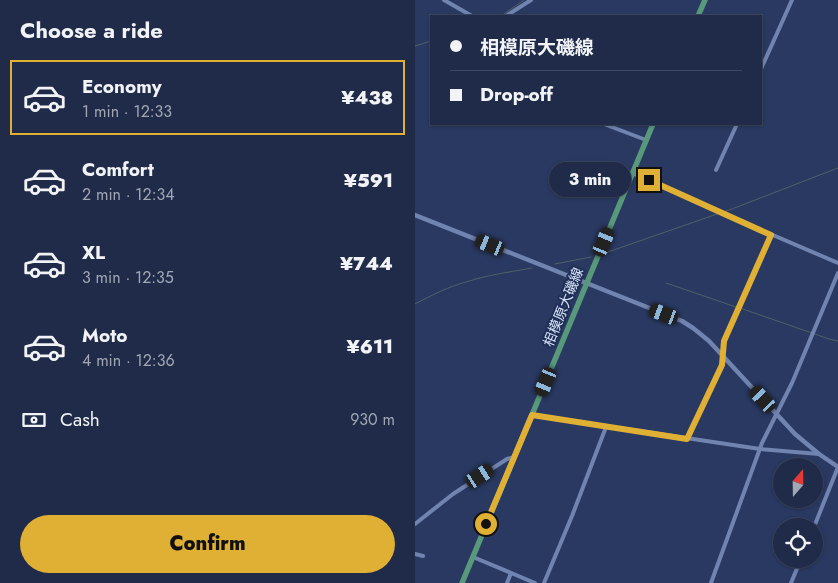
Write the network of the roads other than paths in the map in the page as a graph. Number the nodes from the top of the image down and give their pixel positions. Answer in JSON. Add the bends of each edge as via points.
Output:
{"nodes":[{"id":1,"x":444,"y":0,"type":"edge"},
{"id":2,"x":531,"y":0,"type":"edge"},
{"id":3,"x":705,"y":0,"type":"edge"},
{"id":4,"x":792,"y":0,"type":"edge"},
{"id":5,"x":470,"y":15,"type":"edge"},
{"id":6,"x":508,"y":15,"type":"edge"},
{"id":7,"x":698,"y":15,"type":"edge"},
{"id":8,"x":762,"y":68,"type":"edge"},
{"id":9,"x":607,"y":125,"type":"edge"},
{"id":10,"x":653,"y":125,"type":"edge"},
{"id":11,"x":737,"y":125,"type":"edge"},
{"id":12,"x":646,"y":140,"type":"junction"},
{"id":13,"x":716,"y":170,"type":"dead end"},
{"id":14,"x":632,"y":173,"type":"junction"},
{"id":15,"x":416,"y":217,"type":"edge"},
{"id":16,"x":771,"y":235,"type":"junction"},
{"id":17,"x":838,"y":264,"type":"edge"},
{"id":18,"x":838,"y":273,"type":"edge"},
{"id":19,"x":586,"y":283,"type":"junction"},
{"id":20,"x":723,"y":355,"type":"junction"},
{"id":21,"x":777,"y":414,"type":"junction"},
{"id":22,"x":532,"y":415,"type":"junction"},
{"id":23,"x":606,"y":427,"type":"junction"},
{"id":24,"x":687,"y":439,"type":"junction"},
{"id":25,"x":760,"y":449,"type":"junction"},
{"id":26,"x":819,"y":454,"type":"junction"},
{"id":27,"x":514,"y":457,"type":"junction"},
{"id":28,"x":838,"y":467,"type":"edge"},
{"id":29,"x":818,"y":518,"type":"edge"},
{"id":30,"x":415,"y":524,"type":"edge"},
{"id":31,"x":415,"y":554,"type":"edge"},
{"id":32,"x":423,"y":556,"type":"dead end"},
{"id":33,"x":473,"y":557,"type":"junction"},
{"id":34,"x":797,"y":568,"type":"edge"},
{"id":35,"x":511,"y":573,"type":"junction"},
{"id":36,"x":462,"y":583,"type":"edge"},
{"id":37,"x":507,"y":583,"type":"edge"},
{"id":38,"x":535,"y":583,"type":"edge"},
{"id":39,"x":544,"y":583,"type":"edge"},
{"id":40,"x":711,"y":583,"type":"edge"},
{"id":41,"x":791,"y":583,"type":"edge"}],
"edges":[{"from":1,"to":5,"type":"street"},
{"from":2,"to":6,"type":"street"},
{"from":3,"to":7,"type":"main road"},
{"from":4,"to":8,"type":"street"},
{"from":9,"to":12,"type":"street"},
{"from":10,"to":12,"type":"main road","name":"相模原大磯線"},
{"from":11,"to":13,"type":"street"},
{"from":12,"to":14,"type":"main road","name":"相模原大磯線"},
{"from":14,"to":16,"type":"street"},
{"from":14,"to":19,"type":"main road","name":"相模原大磯線"},
{"from":15,"to":19,"type":"street"},
{"from":16,"to":17,"type":"street"},
{"from":16,"to":20,"type":"street","via":[[724,341]]},
{"from":18,"to":21,"type":"street"},
{"from":19,"to":20,"type":"street","via":[[682,322]]},
{"from":19,"to":22,"type":"main road","name":"相模原大磯線"},
{"from":20,"to":21,"type":"street"},
{"from":20,"to":24,"type":"street","via":[[722,365]]},
{"from":21,"to":25,"type":"street"},
{"from":21,"to":26,"type":"street"},
{"from":22,"to":23,"type":"street"},
{"from":22,"to":27,"type":"main road","name":"相模原大磯線"},
{"from":23,"to":24,"type":"street"},
{"from":23,"to":39,"type":"street"},
{"from":24,"to":25,"type":"street"},
{"from":25,"to":26,"type":"street"},
{"from":25,"to":40,"type":"street"},
{"from":26,"to":28,"type":"street"},
{"from":27,"to":30,"type":"street","via":[[453,494]]},
{"from":27,"to":33,"type":"main road","name":"相模原大磯線"},
{"from":28,"to":29,"type":"street"},
{"from":31,"to":32,"type":"street"},
{"from":33,"to":35,"type":"street"},
{"from":33,"to":36,"type":"main road","name":"相模原大磯線"},
{"from":34,"to":41,"type":"street"},
{"from":35,"to":37,"type":"street"},
{"from":35,"to":38,"type":"street"}]}
